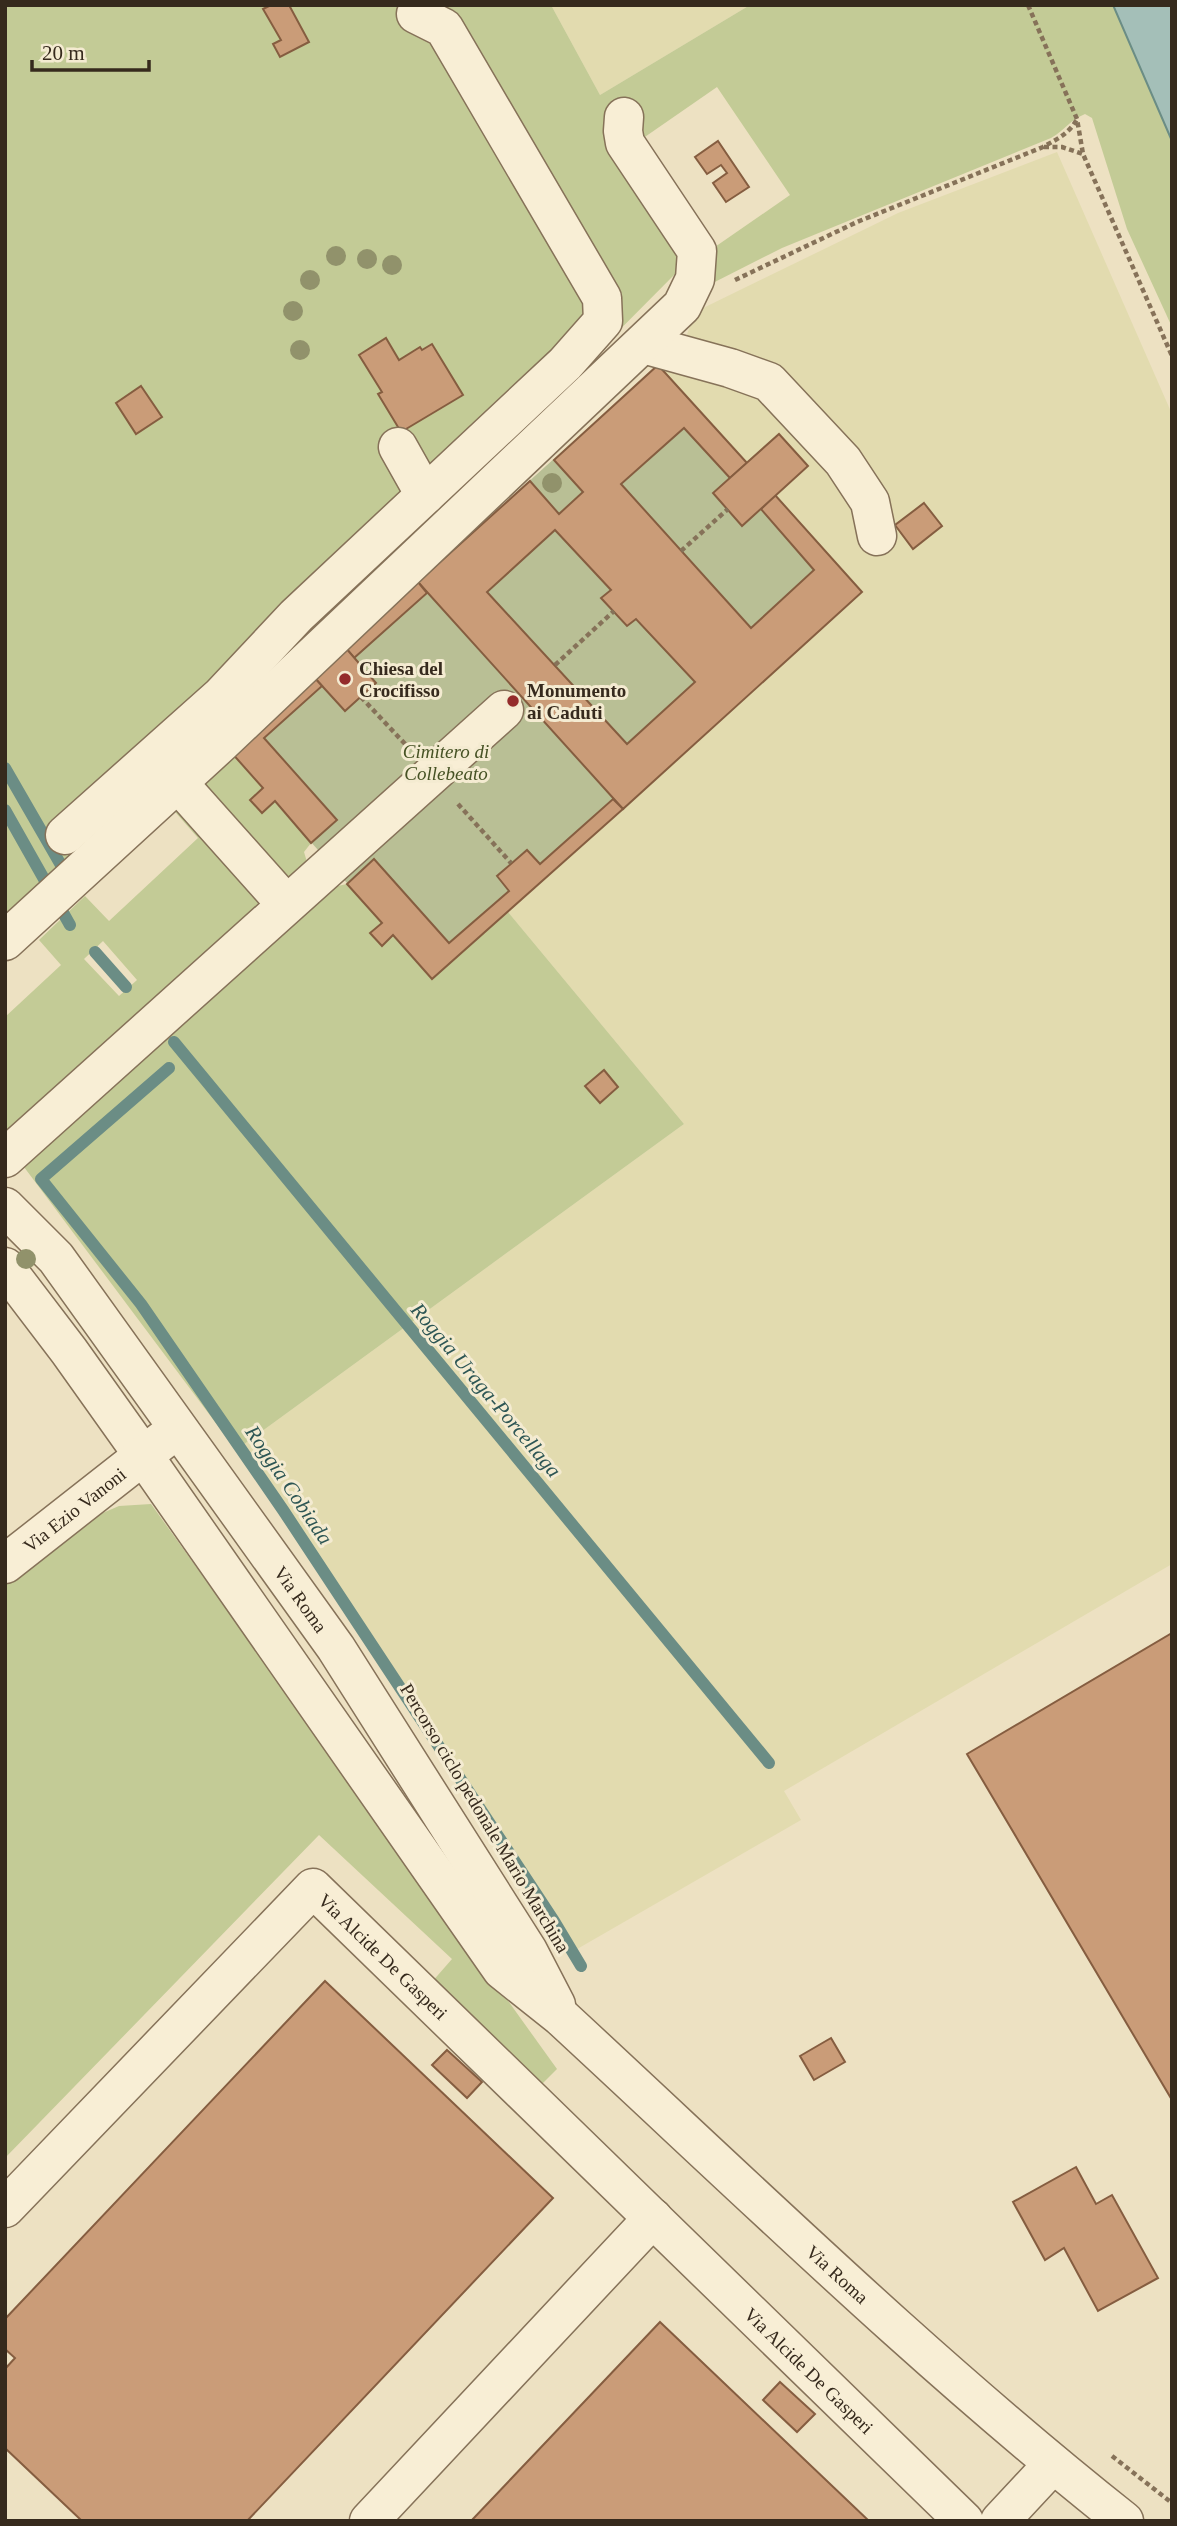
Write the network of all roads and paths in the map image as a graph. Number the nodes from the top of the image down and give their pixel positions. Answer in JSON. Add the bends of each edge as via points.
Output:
{"nodes":[{"id":1,"x":1028,"y":5,"type":"edge"},
{"id":2,"x":416,"y":14,"type":"dead end"},
{"id":3,"x":624,"y":117,"type":"dead end"},
{"id":4,"x":1077,"y":119,"type":"junction"},
{"id":5,"x":1043,"y":147,"type":"junction"},
{"id":6,"x":1083,"y":154,"type":"junction"},
{"id":7,"x":682,"y":306,"type":"junction"},
{"id":8,"x":643,"y":344,"type":"junction"},
{"id":9,"x":1172,"y":356,"type":"edge"},
{"id":10,"x":565,"y":364,"type":"junction"},
{"id":11,"x":593,"y":391,"type":"junction"},
{"id":12,"x":398,"y":447,"type":"dead end"},
{"id":13,"x":425,"y":495,"type":"junction"},
{"id":14,"x":727,"y":509,"type":"dead end"},
{"id":15,"x":389,"y":530,"type":"junction"},
{"id":16,"x":877,"y":536,"type":"dead end"},
{"id":17,"x":681,"y":551,"type":"dead end"},
{"id":18,"x":413,"y":562,"type":"junction"},
{"id":19,"x":614,"y":611,"type":"dead end"},
{"id":20,"x":555,"y":665,"type":"dead end"},
{"id":21,"x":504,"y":710,"type":"dead end"},
{"id":22,"x":178,"y":783,"type":"junction"},
{"id":23,"x":65,"y":835,"type":"dead end"},
{"id":24,"x":286,"y":904,"type":"junction"},
{"id":25,"x":5,"y":941,"type":"edge"},
{"id":26,"x":5,"y":1158,"type":"edge"},
{"id":27,"x":5,"y":1207,"type":"edge"},
{"id":28,"x":5,"y":1267,"type":"edge"},
{"id":29,"x":178,"y":1428,"type":"junction"},
{"id":30,"x":143,"y":1455,"type":"junction"},
{"id":31,"x":5,"y":1564,"type":"edge"},
{"id":32,"x":561,"y":2017,"type":"junction"},
{"id":33,"x":5,"y":2208,"type":"edge"},
{"id":34,"x":653,"y":2218,"type":"junction"},
{"id":35,"x":1107,"y":2453,"type":"dead end"},
{"id":36,"x":1053,"y":2464,"type":"junction"},
{"id":37,"x":1172,"y":2503,"type":"edge"},
{"id":38,"x":369,"y":2521,"type":"edge"},
{"id":39,"x":964,"y":2521,"type":"edge"},
{"id":40,"x":1000,"y":2521,"type":"edge"},
{"id":41,"x":1124,"y":2521,"type":"edge"}],
"edges":[{"from":1,"to":4,"type":"path"},
{"from":2,"to":10,"type":"street","via":[[444,28],[602,298],[603,321]]},
{"from":3,"to":7,"type":"street","via":[[625,143],[697,251],[695,279]]},
{"from":4,"to":5,"type":"path","via":[[1065,135]]},
{"from":4,"to":6,"type":"path"},
{"from":5,"to":6,"type":"path"},
{"from":5,"to":7,"type":"path","via":[[857,222]]},
{"from":6,"to":9,"type":"path"},
{"from":7,"to":8,"type":"street"},
{"from":8,"to":11,"type":"street"},
{"from":8,"to":16,"type":"street","via":[[769,382],[843,461],[870,502]]},
{"from":10,"to":11,"type":"street"},
{"from":10,"to":13,"type":"street"},
{"from":11,"to":18,"type":"street"},
{"from":12,"to":13,"type":"street"},
{"from":13,"to":15,"type":"street"},
{"from":14,"to":17,"type":"path"},
{"from":15,"to":18,"type":"street"},
{"from":15,"to":23,"type":"street","via":[[296,616],[220,696]]},
{"from":18,"to":22,"type":"street"},
{"from":19,"to":20,"type":"path"},
{"from":21,"to":24,"type":"street"},
{"from":22,"to":24,"type":"street"},
{"from":22,"to":25,"type":"street"},
{"from":24,"to":26,"type":"street"},
{"from":27,"to":29,"type":"street","name":"Via Roma","via":[[56,1258]]},
{"from":28,"to":30,"type":"street","name":"Via Roma"},
{"from":29,"to":30,"type":"street","name":"Via Ezio Vanoni"},
{"from":29,"to":32,"type":"street","name":"Via Roma","via":[[336,1648],[528,1951]]},
{"from":30,"to":31,"type":"street","name":"Via Ezio Vanoni"},
{"from":30,"to":32,"type":"street","name":"Via Roma","via":[[502,1970]]},
{"from":32,"to":36,"type":"street","name":"Via Roma","via":[[914,2345]]},
{"from":33,"to":34,"type":"street","name":"Via Alcide De Gasperi","via":[[313,1888]]},
{"from":34,"to":38,"type":"street"},
{"from":34,"to":39,"type":"street","name":"Via Alcide De Gasperi"},
{"from":35,"to":37,"type":"path"},
{"from":36,"to":40,"type":"street"},
{"from":36,"to":41,"type":"street","name":"Via Roma"}]}
